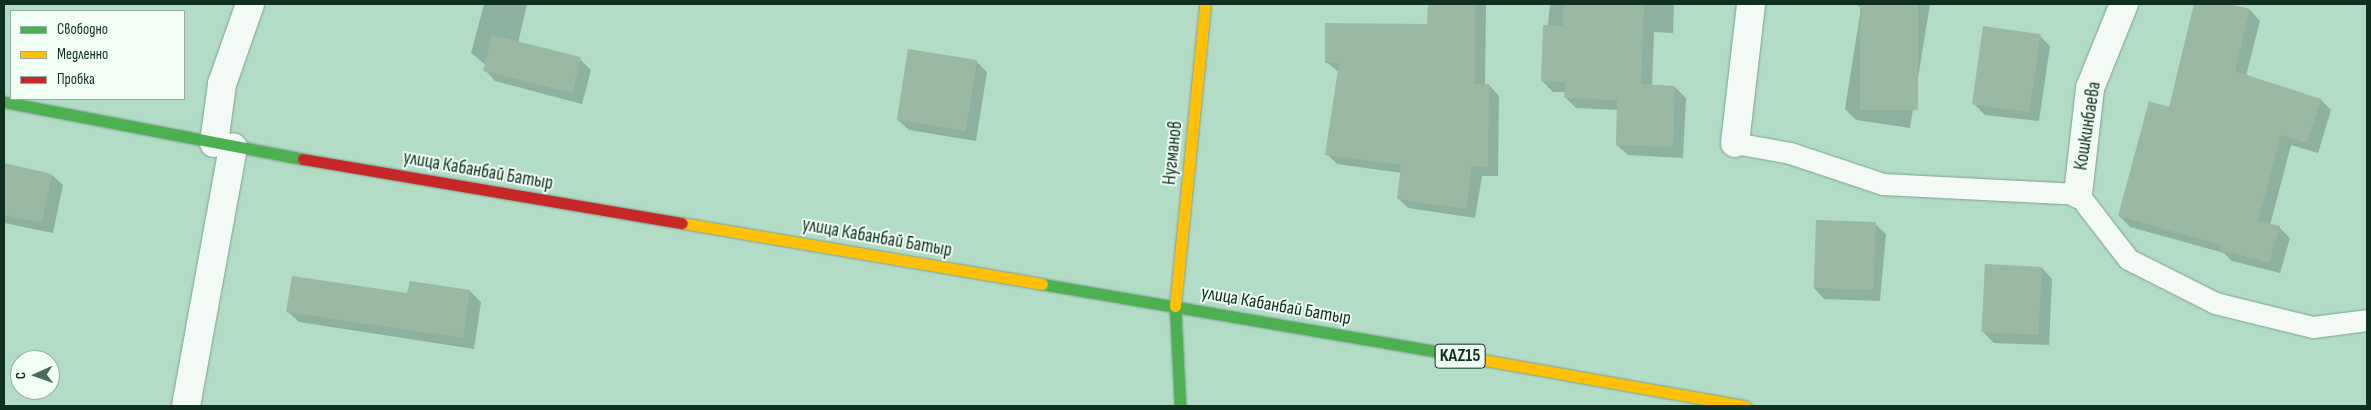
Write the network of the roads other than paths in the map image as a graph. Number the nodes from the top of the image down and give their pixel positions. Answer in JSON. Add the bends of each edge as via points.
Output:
{"nodes":[{"id":1,"x":250,"y":4,"type":"edge"},
{"id":2,"x":1205,"y":4,"type":"edge"},
{"id":3,"x":1751,"y":4,"type":"edge"},
{"id":4,"x":2124,"y":4,"type":"edge"},
{"id":5,"x":4,"y":102,"type":"edge"},
{"id":6,"x":1735,"y":143,"type":"joint"},
{"id":7,"x":223,"y":145,"type":"junction"},
{"id":8,"x":2078,"y":194,"type":"junction"},
{"id":9,"x":1175,"y":306,"type":"junction"},
{"id":10,"x":2367,"y":320,"type":"edge"},
{"id":11,"x":186,"y":406,"type":"edge"},
{"id":12,"x":1180,"y":406,"type":"edge"},
{"id":13,"x":1745,"y":406,"type":"edge"}],
"edges":[{"from":1,"to":7,"type":"street","via":[[222,84]]},
{"from":2,"to":9,"type":"main road","name":"Нугманов"},
{"from":3,"to":6,"type":"street"},
{"from":4,"to":8,"type":"street","name":"Кошкинбаева","via":[[2090,88]]},
{"from":5,"to":7,"type":"main road","name":"улица Кабанбай Батыр"},
{"from":6,"to":8,"type":"lane","via":[[1790,153],[1882,184]]},
{"from":7,"to":9,"type":"main road","name":"улица Кабанбай Батыр"},
{"from":7,"to":11,"type":"street"},
{"from":8,"to":10,"type":"lane","via":[[2128,259],[2215,303],[2313,327]]},
{"from":9,"to":12,"type":"main road","name":"Нугманов"},
{"from":9,"to":13,"type":"main road","name":"улица Кабанбай Батыр","number":"KAZ15"}]}
